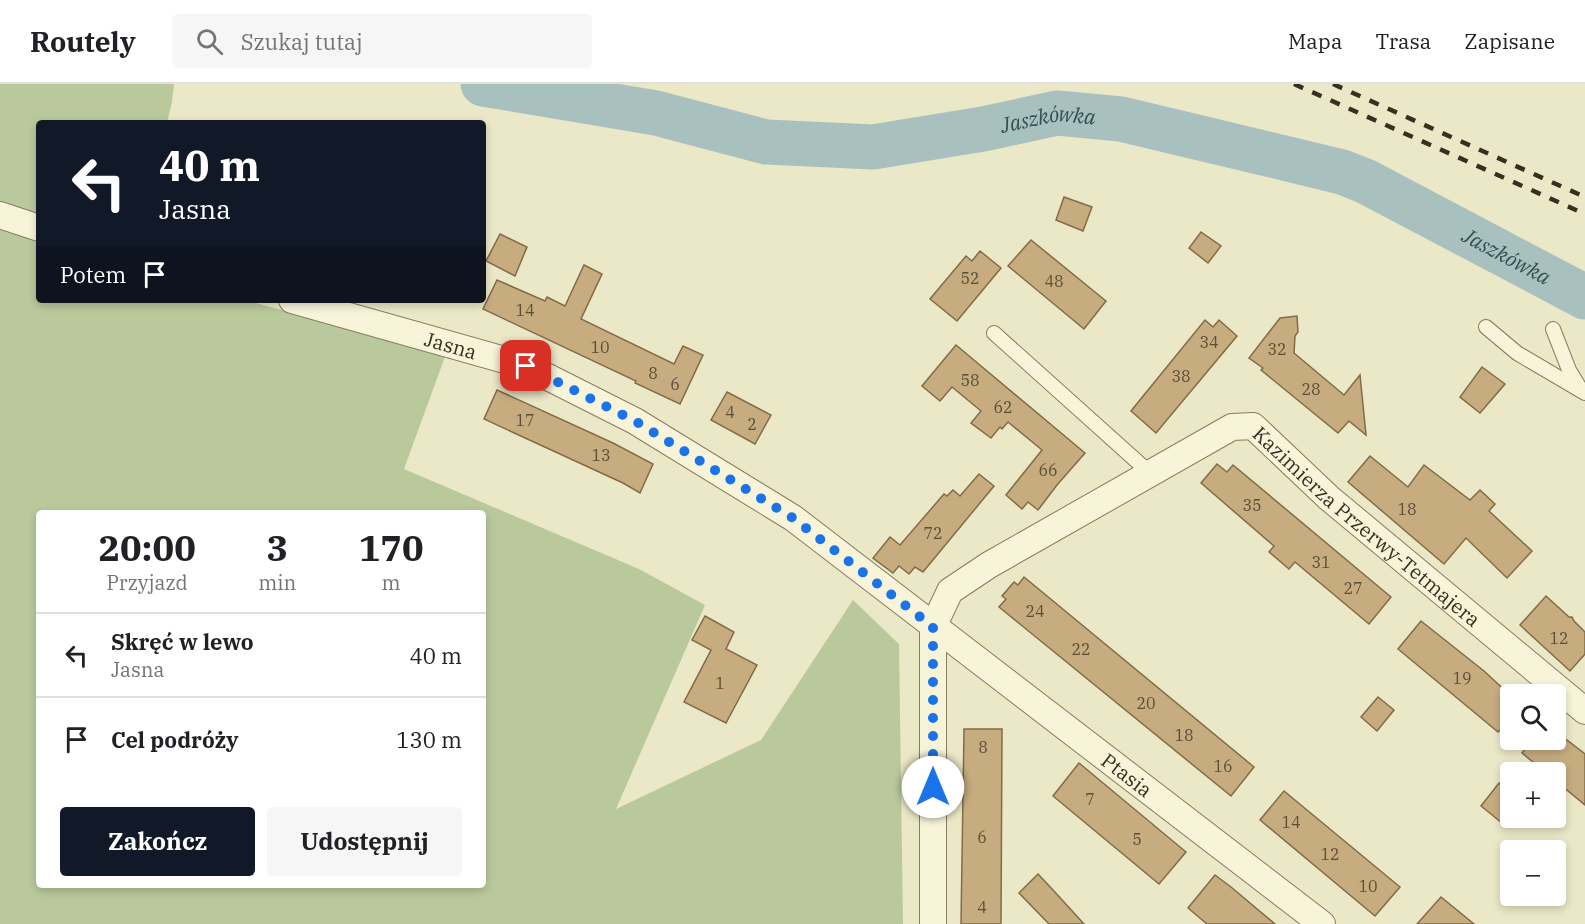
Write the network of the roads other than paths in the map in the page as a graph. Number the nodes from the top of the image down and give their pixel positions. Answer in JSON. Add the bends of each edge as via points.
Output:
{"nodes":[{"id":1,"x":0,"y":215,"type":"edge"},
{"id":2,"x":36,"y":227,"type":"edge"},
{"id":3,"x":303,"y":303,"type":"edge"},
{"id":4,"x":1486,"y":327,"type":"dead end"},
{"id":5,"x":1553,"y":329,"type":"dead end"},
{"id":6,"x":994,"y":333,"type":"dead end"},
{"id":7,"x":1584,"y":392,"type":"edge"},
{"id":8,"x":1150,"y":473,"type":"junction"},
{"id":9,"x":933,"y":627,"type":"junction"},
{"id":10,"x":1585,"y":711,"type":"edge"},
{"id":11,"x":933,"y":924,"type":"edge"},
{"id":12,"x":1322,"y":924,"type":"edge"}],
"edges":[{"from":1,"to":2,"type":"street"},
{"from":3,"to":9,"type":"street","name":"Jasna","via":[[526,366],[635,421],[793,518]]},
{"from":4,"to":7,"type":"lane","via":[[1517,353]]},
{"from":5,"to":7,"type":"lane","via":[[1569,370]]},
{"from":6,"to":8,"type":"lane"},
{"from":8,"to":9,"type":"street","name":"Kazimierza Przerwy-Tetmajera","via":[[988,565],[950,591]]},
{"from":8,"to":10,"type":"street","name":"Kazimierza Przerwy-Tetmajera","via":[[1232,427],[1253,426],[1329,498]]},
{"from":9,"to":11,"type":"street"},
{"from":9,"to":12,"type":"street","name":"Ptasia"}]}
